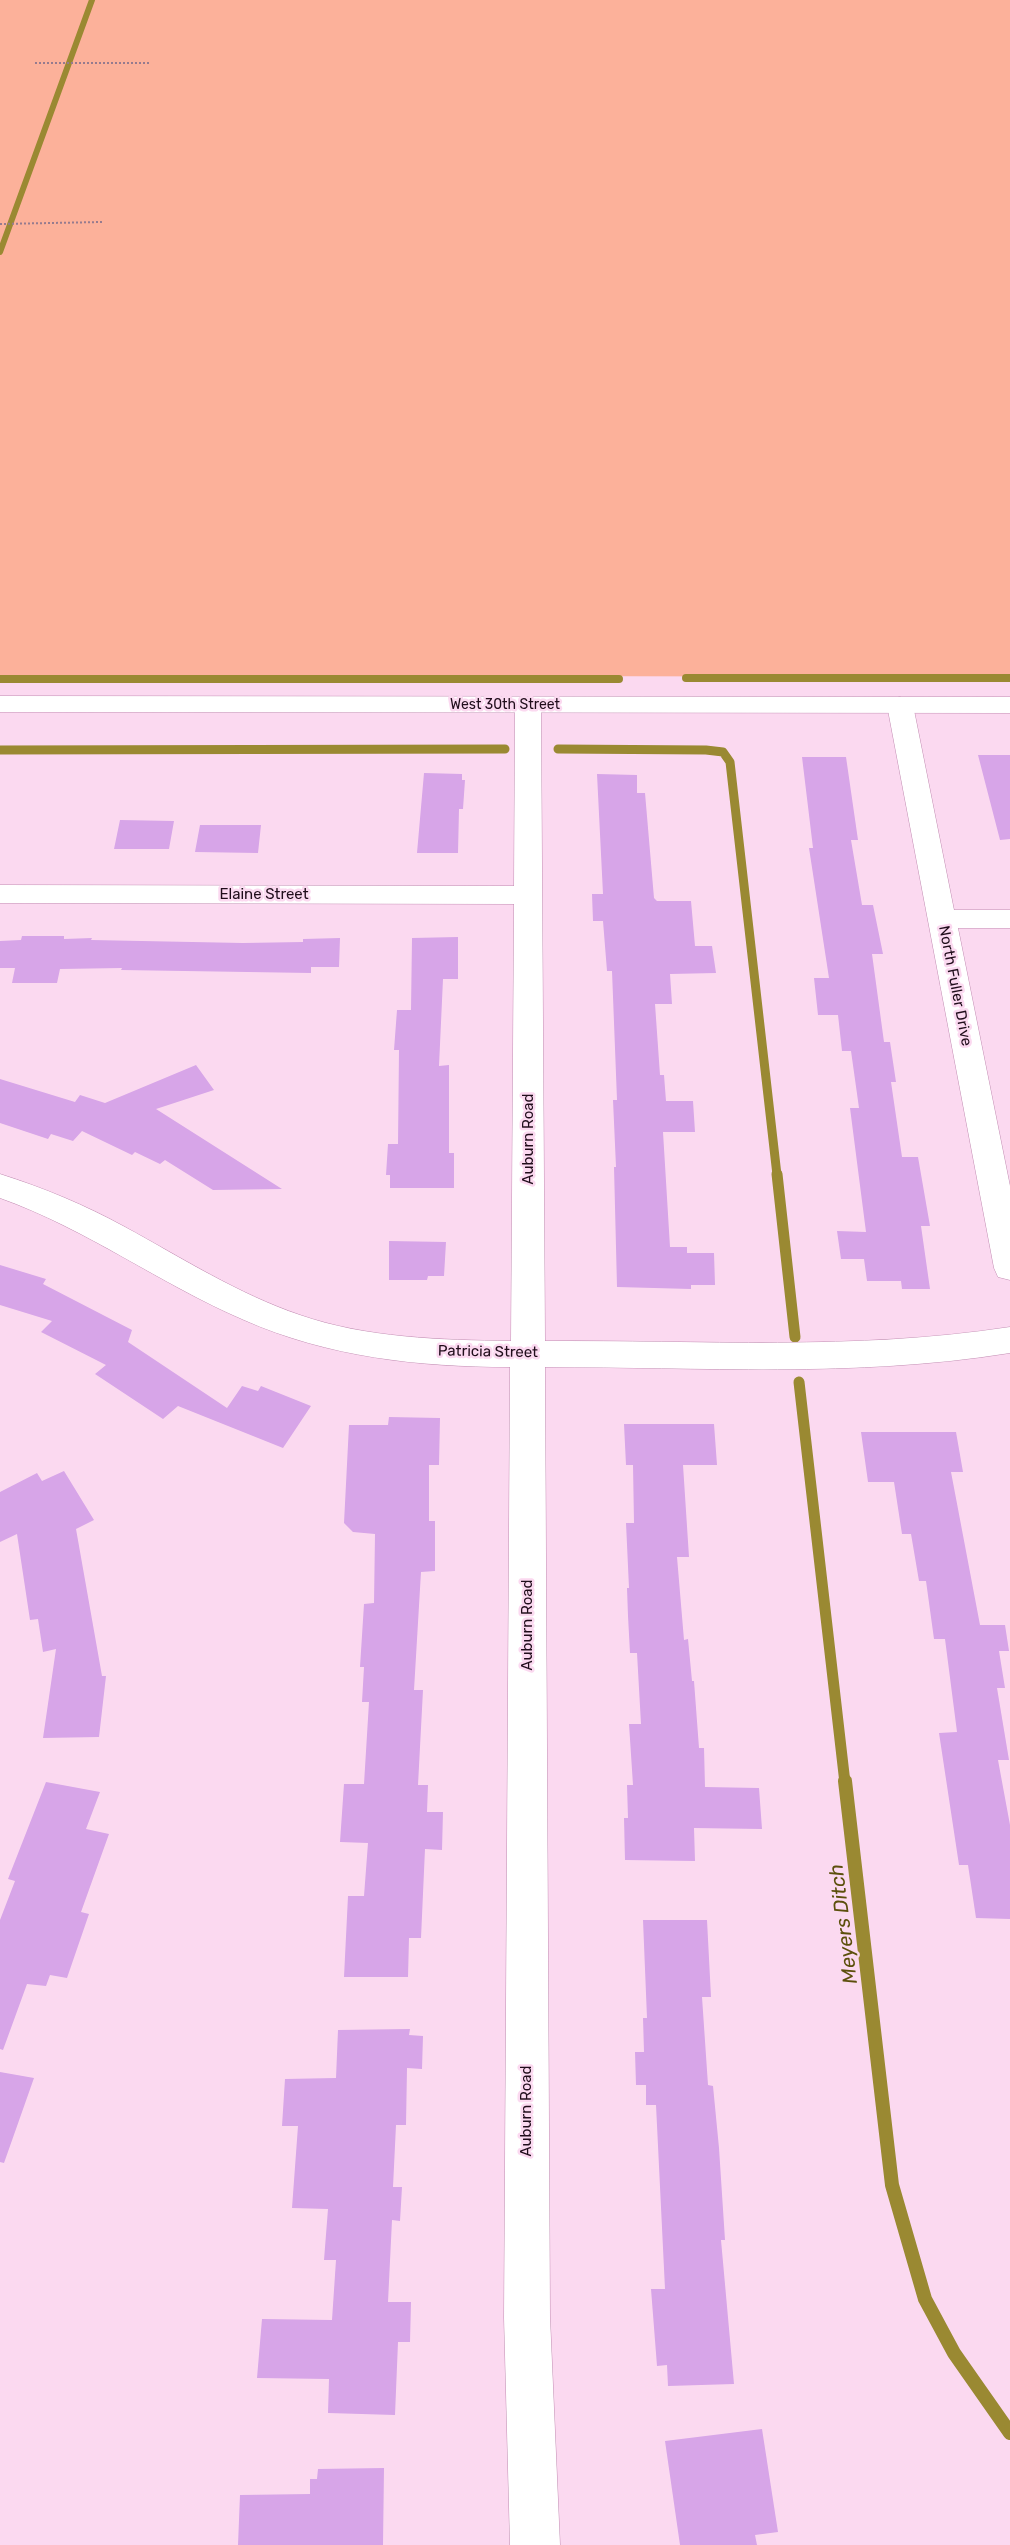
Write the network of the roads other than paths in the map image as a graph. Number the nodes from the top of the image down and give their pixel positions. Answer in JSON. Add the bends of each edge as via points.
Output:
{"nodes":[{"id":1,"x":0,"y":704,"type":"edge"},
{"id":2,"x":528,"y":705,"type":"junction"},
{"id":3,"x":900,"y":705,"type":"junction"},
{"id":4,"x":1010,"y":705,"type":"edge"},
{"id":5,"x":0,"y":894,"type":"edge"},
{"id":6,"x":528,"y":895,"type":"junction"},
{"id":7,"x":942,"y":919,"type":"junction"},
{"id":8,"x":1010,"y":919,"type":"edge"},
{"id":9,"x":0,"y":1186,"type":"edge"},
{"id":10,"x":1010,"y":1268,"type":"edge"},
{"id":11,"x":1010,"y":1341,"type":"edge"},
{"id":12,"x":529,"y":1353,"type":"junction"},
{"id":13,"x":536,"y":2545,"type":"edge"}],
"edges":[{"from":1,"to":2,"type":"street","name":"West 30th Street"},
{"from":2,"to":3,"type":"street","name":"West 30th Street"},
{"from":2,"to":6,"type":"street","name":"Auburn Road"},
{"from":3,"to":4,"type":"street","name":"West 30th Street"},
{"from":3,"to":7,"type":"street","name":"North Fuller Drive"},
{"from":5,"to":6,"type":"street","name":"Elaine Street"},
{"from":6,"to":12,"type":"street","name":"Auburn Road"},
{"from":7,"to":8,"type":"street"},
{"from":7,"to":10,"type":"street","name":"North Fuller Drive"},
{"from":9,"to":12,"type":"street","name":"Patricia Street","via":[[57,1207],[133,1244],[232,1301],[295,1327],[422,1351]]},
{"from":11,"to":12,"type":"street","name":"Patricia Street","via":[[846,1358]]},
{"from":12,"to":13,"type":"street","name":"Auburn Road","via":[[527,2317]]}]}
